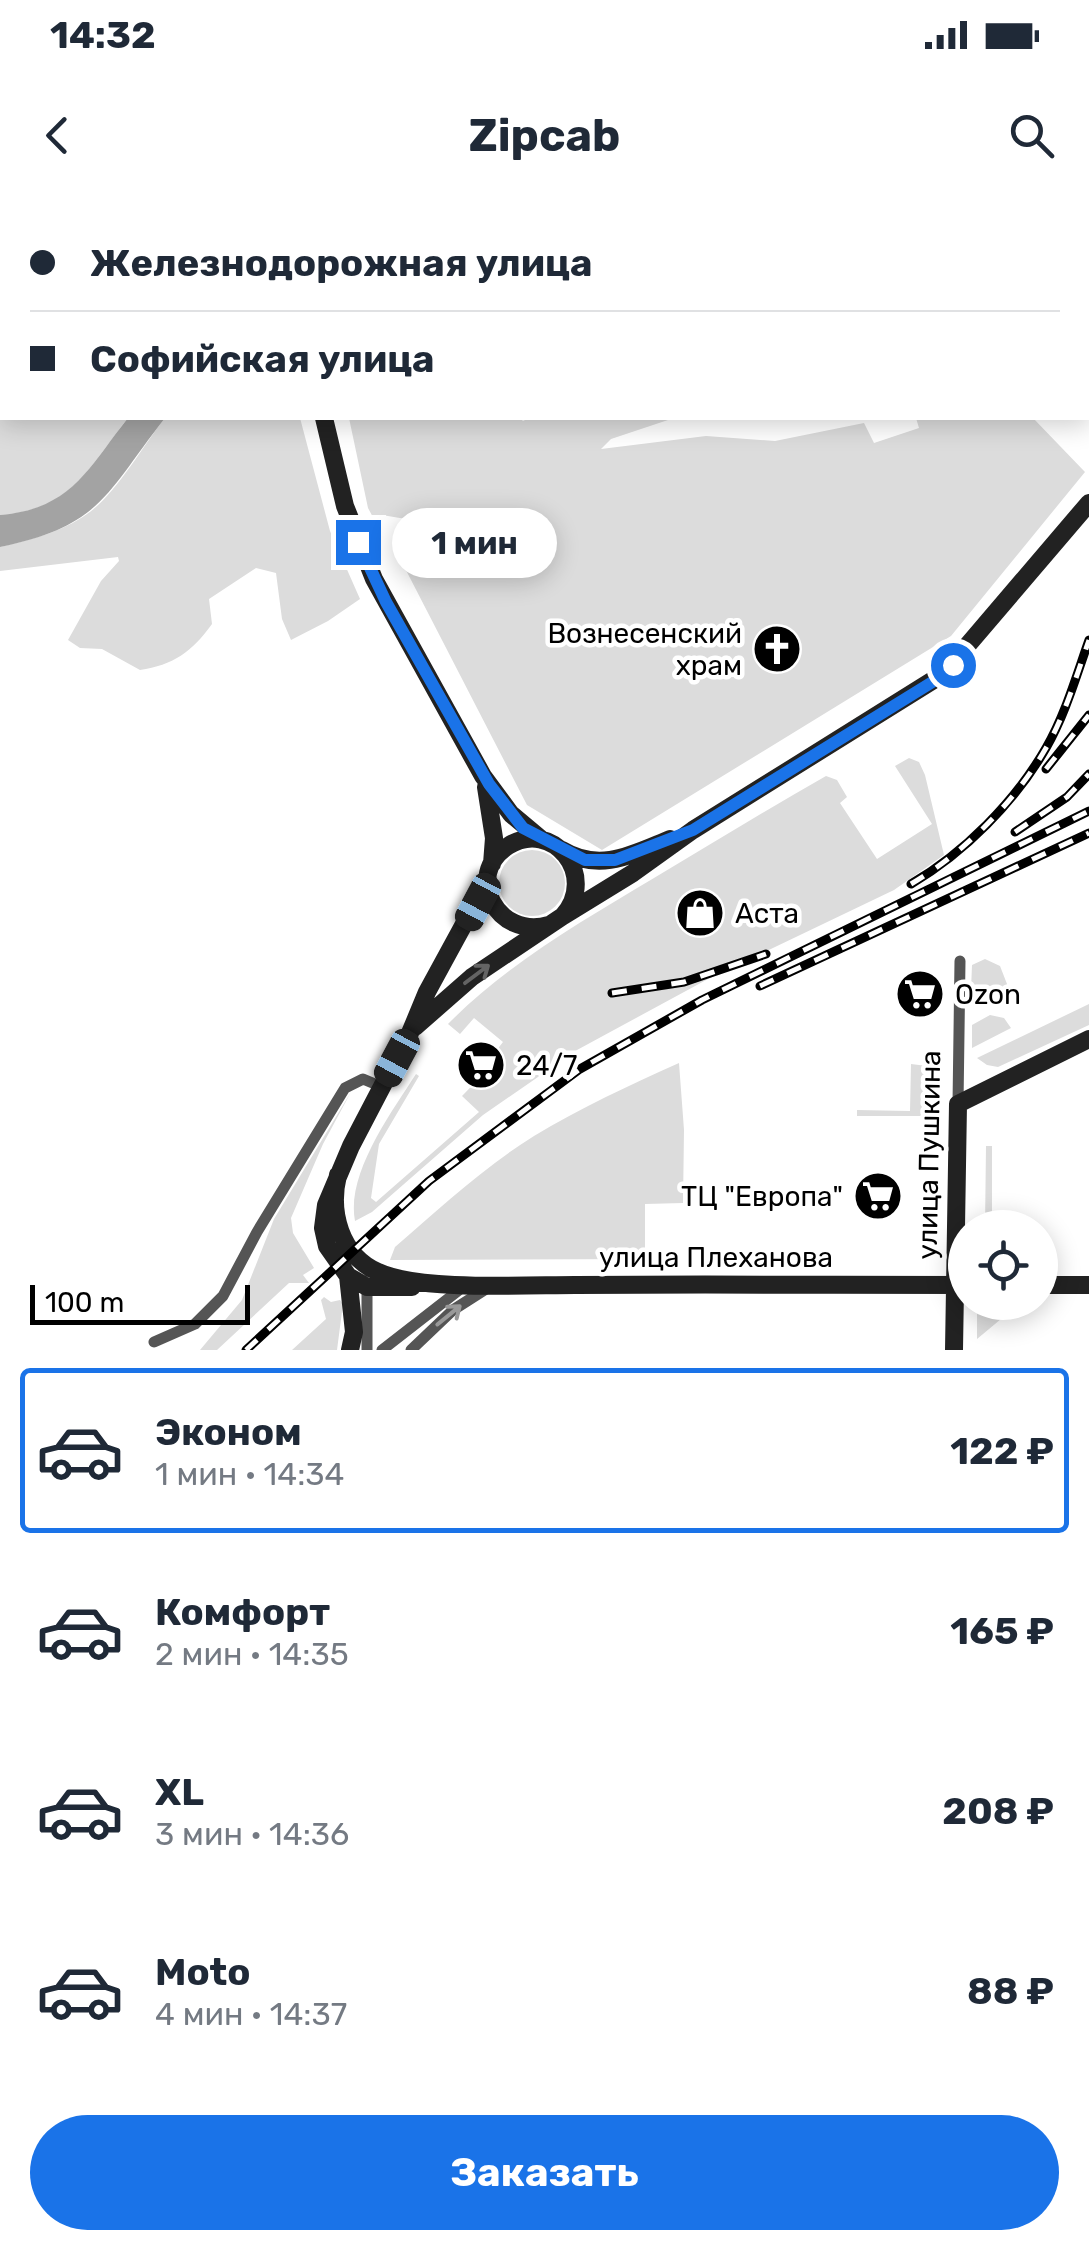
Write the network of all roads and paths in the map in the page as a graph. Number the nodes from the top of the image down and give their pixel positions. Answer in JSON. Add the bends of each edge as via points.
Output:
{"nodes":[{"id":1,"x":324,"y":420,"type":"edge"},
{"id":2,"x":1089,"y":503,"type":"edge"},
{"id":3,"x":484,"y":776,"type":"junction"},
{"id":4,"x":693,"y":830,"type":"junction"},
{"id":5,"x":549,"y":844,"type":"junction"},
{"id":6,"x":490,"y":872,"type":"junction"},
{"id":7,"x":556,"y":920,"type":"junction"},
{"id":8,"x":960,"y":962,"type":"dead end"},
{"id":9,"x":411,"y":1031,"type":"junction"},
{"id":10,"x":1086,"y":1043,"type":"edge"},
{"id":11,"x":382,"y":1087,"type":"junction"},
{"id":12,"x":958,"y":1104,"type":"junction"},
{"id":13,"x":338,"y":1175,"type":"junction"},
{"id":14,"x":959,"y":1210,"type":"edge"},
{"id":15,"x":366,"y":1264,"type":"junction"},
{"id":16,"x":348,"y":1276,"type":"junction"},
{"id":17,"x":467,"y":1284,"type":"junction"},
{"id":18,"x":492,"y":1285,"type":"junction"},
{"id":19,"x":948,"y":1285,"type":"edge"},
{"id":20,"x":1058,"y":1285,"type":"edge"},
{"id":21,"x":1089,"y":1285,"type":"edge"},
{"id":22,"x":367,"y":1288,"type":"junction"},
{"id":23,"x":957,"y":1320,"type":"edge"},
{"id":24,"x":154,"y":1342,"type":"dead end"},
{"id":25,"x":350,"y":1350,"type":"edge"},
{"id":26,"x":367,"y":1350,"type":"edge"},
{"id":27,"x":382,"y":1350,"type":"edge"},
{"id":28,"x":411,"y":1350,"type":"edge"},
{"id":29,"x":954,"y":1350,"type":"edge"}],
"edges":[{"from":1,"to":3,"type":"main road","via":[[364,559]]},
{"from":2,"to":4,"type":"main road","via":[[944,674]]},
{"from":3,"to":5,"type":"main road","via":[[511,814]]},
{"from":3,"to":6,"type":"main road","via":[[494,838]]},
{"from":4,"to":5,"type":"main road","via":[[599,862]]},
{"from":4,"to":7,"type":"main road"},
{"from":5,"to":6,"type":"main road","via":[[513,844]]},
{"from":5,"to":7,"type":"main road","via":[[571,862],[577,881],[574,900]]},
{"from":6,"to":7,"type":"main road","via":[[492,904],[504,918],[525,928]]},
{"from":6,"to":9,"type":"main road"},
{"from":9,"to":7,"type":"main road","one_way":true,"via":[[472,976]]},
{"from":8,"to":12,"type":"street","name":"улица Пушкина"},
{"from":9,"to":11,"type":"main road"},
{"from":10,"to":12,"type":"main road"},
{"from":11,"to":13,"type":"main road"},
{"from":11,"to":24,"type":"street","via":[[363,1079],[344,1088],[223,1296],[194,1324]]},
{"from":12,"to":14,"type":"main road","name":"улица Пушкина"},
{"from":13,"to":15,"type":"main road","via":[[338,1227]]},
{"from":13,"to":16,"type":"main road","via":[[324,1228],[330,1254]]},
{"from":15,"to":17,"type":"main road","name":"улица Плеханова","via":[[393,1277]]},
{"from":15,"to":22,"type":"street"},
{"from":16,"to":22,"type":"main road"},
{"from":16,"to":25,"type":"main road"},
{"from":17,"to":18,"type":"main road","name":"улица Плеханова"},
{"from":17,"to":22,"type":"main road","name":"улица Плеханова"},
{"from":17,"to":27,"type":"street"},
{"from":18,"to":19,"type":"main road","name":"улица Плеханова"},
{"from":28,"to":18,"type":"street","one_way":true},
{"from":20,"to":21,"type":"main road"},
{"from":22,"to":26,"type":"street"},
{"from":23,"to":29,"type":"main road","name":"улица Пушкина"}]}
